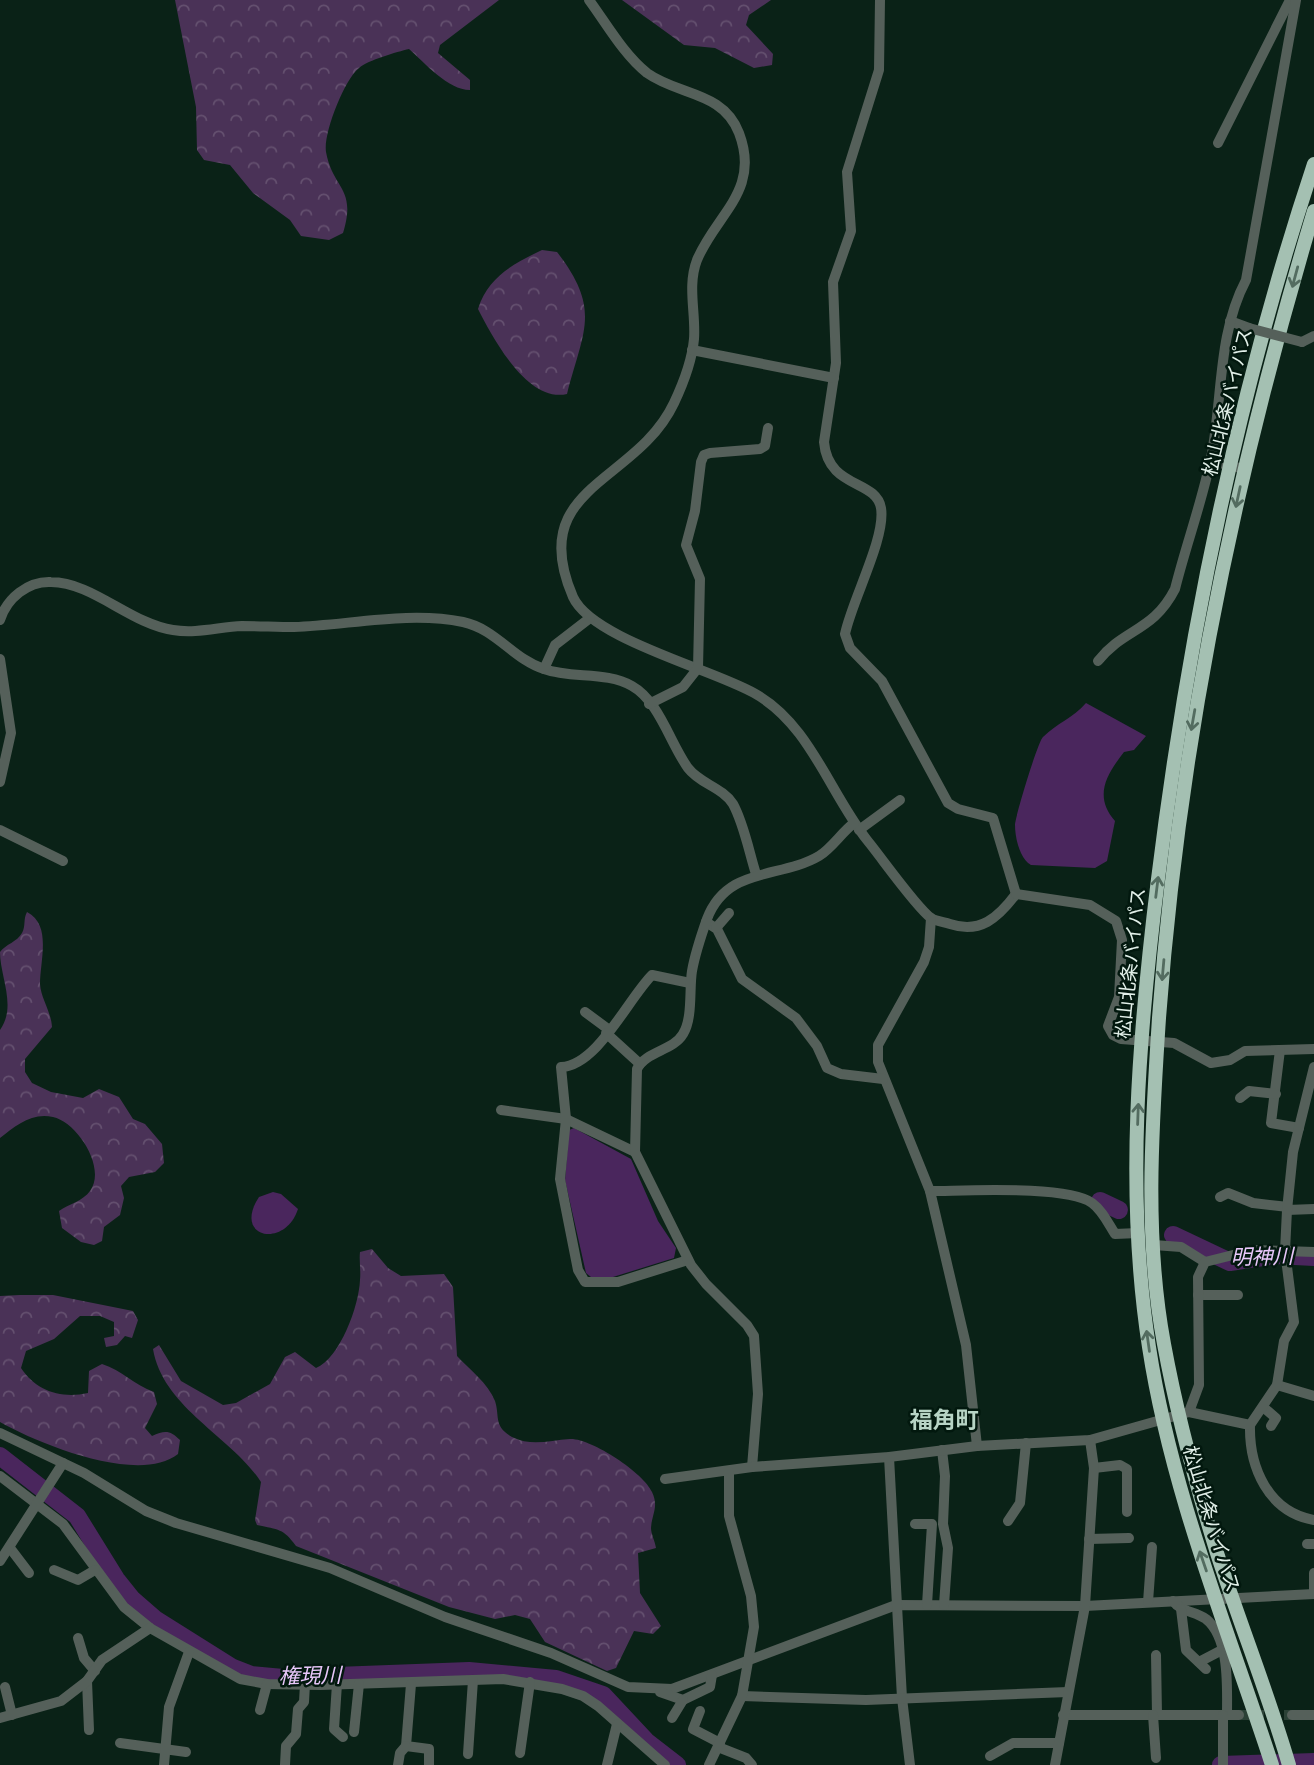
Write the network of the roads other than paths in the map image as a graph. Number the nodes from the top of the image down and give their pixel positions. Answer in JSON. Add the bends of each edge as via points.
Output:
{"nodes":[{"id":1,"x":589,"y":0,"type":"edge"},
{"id":2,"x":880,"y":0,"type":"edge"},
{"id":3,"x":1290,"y":0,"type":"edge"},
{"id":4,"x":1296,"y":0,"type":"edge"},
{"id":5,"x":1218,"y":143,"type":"dead end"},
{"id":6,"x":1314,"y":164,"type":"edge"},
{"id":7,"x":1314,"y":211,"type":"edge"},
{"id":8,"x":1230,"y":321,"type":"junction"},
{"id":9,"x":1314,"y":337,"type":"edge"},
{"id":10,"x":692,"y":350,"type":"junction"},
{"id":11,"x":834,"y":378,"type":"junction"},
{"id":12,"x":768,"y":428,"type":"dead end"},
{"id":13,"x":1210,"y":461,"type":"junction"},
{"id":14,"x":1237,"y":468,"type":"junction"},
{"id":15,"x":590,"y":618,"type":"junction"},
{"id":16,"x":0,"y":620,"type":"edge"},
{"id":17,"x":0,"y":659,"type":"edge"},
{"id":18,"x":1098,"y":661,"type":"dead end"},
{"id":19,"x":698,"y":668,"type":"junction"},
{"id":20,"x":544,"y":669,"type":"junction"},
{"id":21,"x":649,"y":704,"type":"junction"},
{"id":22,"x":0,"y":782,"type":"edge"},
{"id":23,"x":900,"y":800,"type":"dead end"},
{"id":24,"x":856,"y":827,"type":"junction"},
{"id":25,"x":0,"y":830,"type":"edge"},
{"id":26,"x":63,"y":861,"type":"dead end"},
{"id":27,"x":756,"y":874,"type":"junction"},
{"id":28,"x":1016,"y":894,"type":"junction"},
{"id":29,"x":729,"y":913,"type":"dead end"},
{"id":30,"x":931,"y":918,"type":"junction"},
{"id":31,"x":711,"y":925,"type":"junction"},
{"id":32,"x":690,"y":983,"type":"junction"},
{"id":33,"x":585,"y":1012,"type":"dead end"},
{"id":34,"x":607,"y":1031,"type":"junction"},
{"id":35,"x":1141,"y":1042,"type":"junction"},
{"id":36,"x":1157,"y":1042,"type":"junction"},
{"id":37,"x":1314,"y":1049,"type":"edge"},
{"id":38,"x":1280,"y":1050,"type":"junction"},
{"id":39,"x":640,"y":1064,"type":"junction"},
{"id":40,"x":1314,"y":1067,"type":"edge"},
{"id":41,"x":883,"y":1079,"type":"junction"},
{"id":42,"x":1276,"y":1094,"type":"junction"},
{"id":43,"x":1240,"y":1098,"type":"dead end"},
{"id":44,"x":1310,"y":1100,"type":"edge"},
{"id":45,"x":501,"y":1110,"type":"dead end"},
{"id":46,"x":566,"y":1119,"type":"junction"},
{"id":47,"x":1299,"y":1128,"type":"junction"},
{"id":48,"x":635,"y":1152,"type":"junction"},
{"id":49,"x":930,"y":1191,"type":"junction"},
{"id":50,"x":1220,"y":1197,"type":"dead end"},
{"id":51,"x":1288,"y":1208,"type":"junction"},
{"id":52,"x":1314,"y":1209,"type":"edge"},
{"id":53,"x":1138,"y":1233,"type":"junction"},
{"id":54,"x":1154,"y":1245,"type":"junction"},
{"id":55,"x":1285,"y":1251,"type":"junction"},
{"id":56,"x":1314,"y":1252,"type":"edge"},
{"id":57,"x":688,"y":1260,"type":"junction"},
{"id":58,"x":1210,"y":1260,"type":"junction"},
{"id":59,"x":1199,"y":1295,"type":"junction"},
{"id":60,"x":1238,"y":1295,"type":"dead end"},
{"id":61,"x":1276,"y":1385,"type":"junction"},
{"id":62,"x":1314,"y":1396,"type":"edge"},
{"id":63,"x":1263,"y":1407,"type":"junction"},
{"id":64,"x":1184,"y":1413,"type":"junction"},
{"id":65,"x":1162,"y":1420,"type":"junction"},
{"id":66,"x":1250,"y":1425,"type":"junction"},
{"id":67,"x":1271,"y":1426,"type":"dead end"},
{"id":68,"x":0,"y":1433,"type":"edge"},
{"id":69,"x":1090,"y":1440,"type":"junction"},
{"id":70,"x":1026,"y":1443,"type":"junction"},
{"id":71,"x":977,"y":1446,"type":"junction"},
{"id":72,"x":942,"y":1450,"type":"junction"},
{"id":73,"x":889,"y":1457,"type":"junction"},
{"id":74,"x":63,"y":1463,"type":"junction"},
{"id":75,"x":752,"y":1467,"type":"junction"},
{"id":76,"x":1094,"y":1468,"type":"junction"},
{"id":77,"x":729,"y":1472,"type":"junction"},
{"id":78,"x":0,"y":1476,"type":"edge"},
{"id":79,"x":665,"y":1479,"type":"dead end"},
{"id":80,"x":40,"y":1503,"type":"junction"},
{"id":81,"x":1128,"y":1512,"type":"dead end"},
{"id":82,"x":1314,"y":1520,"type":"edge"},
{"id":83,"x":1008,"y":1521,"type":"dead end"},
{"id":84,"x":915,"y":1524,"type":"dead end"},
{"id":85,"x":1129,"y":1538,"type":"dead end"},
{"id":86,"x":1090,"y":1539,"type":"junction"},
{"id":87,"x":10,"y":1548,"type":"junction"},
{"id":88,"x":1152,"y":1548,"type":"dead end"},
{"id":89,"x":0,"y":1561,"type":"edge"},
{"id":90,"x":95,"y":1570,"type":"junction"},
{"id":91,"x":29,"y":1573,"type":"dead end"},
{"id":92,"x":1314,"y":1573,"type":"edge"},
{"id":93,"x":56,"y":1575,"type":"dead end"},
{"id":94,"x":1314,"y":1594,"type":"edge"},
{"id":95,"x":1217,"y":1598,"type":"junction"},
{"id":96,"x":1233,"y":1598,"type":"junction"},
{"id":97,"x":1172,"y":1601,"type":"junction"},
{"id":98,"x":1149,"y":1602,"type":"junction"},
{"id":99,"x":896,"y":1605,"type":"junction"},
{"id":100,"x":927,"y":1605,"type":"junction"},
{"id":101,"x":944,"y":1605,"type":"junction"},
{"id":102,"x":1084,"y":1606,"type":"junction"},
{"id":103,"x":1181,"y":1609,"type":"junction"},
{"id":104,"x":150,"y":1628,"type":"junction"},
{"id":105,"x":78,"y":1638,"type":"dead end"},
{"id":106,"x":1222,"y":1650,"type":"junction"},
{"id":107,"x":189,"y":1652,"type":"junction"},
{"id":108,"x":1156,"y":1655,"type":"dead end"},
{"id":109,"x":748,"y":1662,"type":"junction"},
{"id":110,"x":95,"y":1671,"type":"junction"},
{"id":111,"x":712,"y":1675,"type":"junction"},
{"id":112,"x":473,"y":1680,"type":"junction"},
{"id":113,"x":87,"y":1681,"type":"junction"},
{"id":114,"x":530,"y":1682,"type":"junction"},
{"id":115,"x":267,"y":1684,"type":"junction"},
{"id":116,"x":305,"y":1684,"type":"junction"},
{"id":117,"x":337,"y":1684,"type":"junction"},
{"id":118,"x":359,"y":1684,"type":"junction"},
{"id":119,"x":411,"y":1684,"type":"junction"},
{"id":120,"x":5,"y":1687,"type":"dead end"},
{"id":121,"x":659,"y":1691,"type":"junction"},
{"id":122,"x":1068,"y":1692,"type":"junction"},
{"id":123,"x":742,"y":1696,"type":"junction"},
{"id":124,"x":902,"y":1698,"type":"junction"},
{"id":125,"x":683,"y":1700,"type":"junction"},
{"id":126,"x":260,"y":1710,"type":"dead end"},
{"id":127,"x":700,"y":1711,"type":"dead end"},
{"id":128,"x":1063,"y":1714,"type":"junction"},
{"id":129,"x":12,"y":1715,"type":"junction"},
{"id":130,"x":1155,"y":1715,"type":"junction"},
{"id":131,"x":1225,"y":1715,"type":"junction"},
{"id":132,"x":1239,"y":1715,"type":"tunnel mouth"},
{"id":133,"x":1292,"y":1715,"type":"tunnel mouth"},
{"id":134,"x":1314,"y":1715,"type":"edge"},
{"id":135,"x":0,"y":1718,"type":"edge"},
{"id":136,"x":672,"y":1718,"type":"dead end"},
{"id":137,"x":617,"y":1724,"type":"junction"},
{"id":138,"x":89,"y":1730,"type":"dead end"},
{"id":139,"x":354,"y":1732,"type":"dead end"},
{"id":140,"x":343,"y":1737,"type":"dead end"},
{"id":141,"x":120,"y":1743,"type":"dead end"},
{"id":142,"x":1059,"y":1743,"type":"junction"},
{"id":143,"x":406,"y":1745,"type":"junction"},
{"id":144,"x":719,"y":1745,"type":"junction"},
{"id":145,"x":166,"y":1750,"type":"junction"},
{"id":146,"x":186,"y":1752,"type":"dead end"},
{"id":147,"x":520,"y":1753,"type":"dead end"},
{"id":148,"x":468,"y":1754,"type":"dead end"},
{"id":149,"x":990,"y":1756,"type":"dead end"},
{"id":150,"x":1156,"y":1758,"type":"dead end"},
{"id":151,"x":1223,"y":1761,"type":"edge"},
{"id":152,"x":164,"y":1765,"type":"edge"},
{"id":153,"x":285,"y":1765,"type":"edge"},
{"id":154,"x":398,"y":1765,"type":"edge"},
{"id":155,"x":429,"y":1765,"type":"edge"},
{"id":156,"x":607,"y":1765,"type":"edge"},
{"id":157,"x":664,"y":1765,"type":"edge"},
{"id":158,"x":709,"y":1765,"type":"edge"},
{"id":159,"x":752,"y":1765,"type":"edge"},
{"id":160,"x":911,"y":1765,"type":"edge"},
{"id":161,"x":1055,"y":1765,"type":"edge"},
{"id":162,"x":1272,"y":1765,"type":"edge"},
{"id":163,"x":1289,"y":1765,"type":"edge"}],
"edges":[{"from":1,"to":10,"type":"street","via":[[648,73],[724,109],[741,136],[740,193],[695,264]]},
{"from":2,"to":11,"type":"street","via":[[879,70],[847,172],[851,231],[833,282]]},
{"from":3,"to":5,"type":"street"},
{"from":4,"to":8,"type":"street","via":[[1247,280]]},
{"from":6,"to":14,"type":"highway","name":"松山北条バイパス","via":[[1282,268]]},
{"from":7,"to":14,"type":"highway","name":"松山北条バイパス","one_way":true},
{"from":8,"to":9,"type":"street","bridge":true,"via":[[1302,342]]},
{"from":8,"to":13,"type":"street"},
{"from":10,"to":11,"type":"street"},
{"from":10,"to":15,"type":"street","via":[[675,402],[655,435],[585,493],[566,516],[560,545],[564,566],[573,596]]},
{"from":11,"to":28,"type":"street","via":[[825,453],[834,471],[875,495],[881,506],[879,534],[845,634],[850,648],[882,681],[948,803],[993,818]]},
{"from":12,"to":19,"type":"street","via":[[765,446],[760,449],[710,453],[701,462],[686,545],[699,579]]},
{"from":13,"to":14,"type":"street"},
{"from":13,"to":18,"type":"street","via":[[1166,608]]},
{"from":35,"to":14,"type":"highway","name":"松山北条バイパス","one_way":true,"via":[[1179,725]]},
{"from":14,"to":36,"type":"highway","name":"松山北条バイパス","one_way":true,"via":[[1191,729]]},
{"from":15,"to":19,"type":"street"},
{"from":15,"to":20,"type":"street","via":[[555,645]]},
{"from":16,"to":20,"type":"street","via":[[4,608],[19,593],[51,582],[78,588],[146,622],[180,631],[451,620],[489,632]]},
{"from":17,"to":22,"type":"street","via":[[11,733]]},
{"from":19,"to":21,"type":"street","via":[[683,687]]},
{"from":19,"to":24,"type":"street","via":[[755,693],[784,716],[827,775]]},
{"from":20,"to":21,"type":"street","via":[[621,680],[639,690]]},
{"from":21,"to":27,"type":"street","via":[[693,774],[734,806]]},
{"from":23,"to":24,"type":"street"},
{"from":24,"to":27,"type":"street","via":[[820,855]]},
{"from":24,"to":30,"type":"street"},
{"from":25,"to":26,"type":"street"},
{"from":27,"to":31,"type":"street","via":[[726,893]]},
{"from":28,"to":30,"type":"street","via":[[991,921],[974,928]]},
{"from":28,"to":35,"type":"street","via":[[1090,905],[1116,921],[1122,940],[1119,997],[1108,1026],[1121,1039]]},
{"from":29,"to":31,"type":"street"},
{"from":30,"to":41,"type":"street","via":[[924,962],[878,1045]]},
{"from":31,"to":32,"type":"street"},
{"from":31,"to":41,"type":"street","via":[[742,979],[796,1018],[827,1068]]},
{"from":32,"to":34,"type":"street","via":[[652,975]]},
{"from":32,"to":39,"type":"street","via":[[685,1032]]},
{"from":33,"to":34,"type":"street"},
{"from":34,"to":39,"type":"street"},
{"from":34,"to":46,"type":"street","via":[[582,1062],[561,1067]]},
{"from":35,"to":36,"type":"street"},
{"from":53,"to":35,"type":"highway","name":"松山北条バイパス","one_way":true},
{"from":36,"to":38,"type":"street","via":[[1174,1043],[1211,1063],[1245,1051]]},
{"from":36,"to":54,"type":"highway","name":"松山北条バイパス","via":[[1151,1166]]},
{"from":37,"to":38,"type":"street"},
{"from":38,"to":42,"type":"street"},
{"from":39,"to":48,"type":"street"},
{"from":40,"to":44,"type":"street"},
{"from":41,"to":49,"type":"street"},
{"from":42,"to":43,"type":"street","via":[[1249,1091]]},
{"from":42,"to":47,"type":"street","via":[[1271,1123]]},
{"from":44,"to":47,"type":"street"},
{"from":45,"to":46,"type":"street"},
{"from":46,"to":48,"type":"street"},
{"from":46,"to":57,"type":"street","via":[[560,1179],[580,1277],[593,1284],[618,1282]]},
{"from":47,"to":51,"type":"street"},
{"from":48,"to":57,"type":"street"},
{"from":49,"to":53,"type":"street","via":[[1077,1196],[1092,1203],[1115,1234]]},
{"from":49,"to":71,"type":"street","via":[[966,1345]]},
{"from":50,"to":51,"type":"street","via":[[1228,1193],[1253,1203]]},
{"from":51,"to":52,"type":"street"},
{"from":51,"to":55,"type":"street"},
{"from":65,"to":53,"type":"highway","name":"松山北条バイパス","one_way":true},
{"from":54,"to":58,"type":"street","via":[[1181,1247]]},
{"from":54,"to":64,"type":"highway","name":"松山北条バイパス","via":[[1162,1330]]},
{"from":55,"to":56,"type":"street"},
{"from":55,"to":58,"type":"street","via":[[1253,1250]]},
{"from":55,"to":61,"type":"street","via":[[1295,1312]]},
{"from":57,"to":75,"type":"street","via":[[754,1336],[758,1394]]},
{"from":58,"to":59,"type":"street","via":[[1198,1277]]},
{"from":59,"to":60,"type":"street"},
{"from":59,"to":64,"type":"street","via":[[1199,1385]]},
{"from":61,"to":62,"type":"street"},
{"from":61,"to":63,"type":"street"},
{"from":63,"to":66,"type":"street"},
{"from":63,"to":67,"type":"street","via":[[1276,1418]]},
{"from":64,"to":65,"type":"street"},
{"from":64,"to":66,"type":"street"},
{"from":64,"to":96,"type":"highway","name":"松山北条バイパス","via":[[1197,1487]]},
{"from":65,"to":69,"type":"street"},
{"from":95,"to":65,"type":"highway","name":"松山北条バイパス","one_way":true},
{"from":66,"to":82,"type":"street","via":[[1253,1458],[1266,1488],[1288,1510]]},
{"from":68,"to":74,"type":"street"},
{"from":69,"to":70,"type":"street"},
{"from":69,"to":76,"type":"street"},
{"from":70,"to":71,"type":"street"},
{"from":70,"to":83,"type":"street","via":[[1020,1503]]},
{"from":71,"to":72,"type":"street"},
{"from":72,"to":73,"type":"street"},
{"from":72,"to":101,"type":"street","via":[[947,1548]]},
{"from":73,"to":75,"type":"street"},
{"from":73,"to":99,"type":"street"},
{"from":74,"to":80,"type":"street"},
{"from":74,"to":121,"type":"street","via":[[176,1523],[330,1568],[628,1687]]},
{"from":75,"to":77,"type":"street"},
{"from":76,"to":81,"type":"street","via":[[1120,1465],[1128,1469]]},
{"from":76,"to":86,"type":"street"},
{"from":77,"to":79,"type":"street"},
{"from":77,"to":109,"type":"street","via":[[729,1516],[754,1611]]},
{"from":78,"to":80,"type":"street"},
{"from":80,"to":87,"type":"street"},
{"from":80,"to":90,"type":"street","via":[[63,1524]]},
{"from":84,"to":100,"type":"street","via":[[932,1524]]},
{"from":85,"to":86,"type":"street"},
{"from":86,"to":102,"type":"street"},
{"from":87,"to":89,"type":"street"},
{"from":87,"to":91,"type":"street"},
{"from":88,"to":98,"type":"street"},
{"from":90,"to":93,"type":"street","via":[[78,1580]]},
{"from":90,"to":104,"type":"street","via":[[124,1607]]},
{"from":92,"to":94,"type":"street"},
{"from":94,"to":96,"type":"street"},
{"from":95,"to":96,"type":"street"},
{"from":95,"to":97,"type":"street"},
{"from":95,"to":162,"type":"highway","name":"松山北条バイパス"},
{"from":96,"to":163,"type":"highway","name":"松山北条バイパス"},
{"from":97,"to":98,"type":"street"},
{"from":97,"to":103,"type":"street"},
{"from":98,"to":102,"type":"street"},
{"from":99,"to":100,"type":"street"},
{"from":99,"to":109,"type":"street"},
{"from":99,"to":124,"type":"street"},
{"from":100,"to":101,"type":"street"},
{"from":101,"to":102,"type":"street"},
{"from":102,"to":122,"type":"street"},
{"from":103,"to":106,"type":"street","via":[[1206,1619]]},
{"from":103,"to":106,"type":"street","via":[[1186,1650],[1203,1666]]},
{"from":104,"to":107,"type":"street"},
{"from":104,"to":110,"type":"street","via":[[102,1660]]},
{"from":105,"to":110,"type":"street","via":[[84,1658]]},
{"from":106,"to":131,"type":"street","via":[[1227,1665]]},
{"from":107,"to":115,"type":"street","via":[[240,1679]]},
{"from":107,"to":145,"type":"street","via":[[169,1707]]},
{"from":108,"to":130,"type":"street"},
{"from":109,"to":111,"type":"street"},
{"from":109,"to":123,"type":"street"},
{"from":110,"to":113,"type":"street"},
{"from":111,"to":121,"type":"street"},
{"from":111,"to":125,"type":"street","via":[[710,1687]]},
{"from":112,"to":114,"type":"street"},
{"from":112,"to":119,"type":"street"},
{"from":112,"to":148,"type":"street"},
{"from":113,"to":129,"type":"street","via":[[61,1701]]},
{"from":113,"to":138,"type":"street"},
{"from":114,"to":137,"type":"street","via":[[583,1696]]},
{"from":114,"to":147,"type":"street"},
{"from":115,"to":116,"type":"street"},
{"from":115,"to":126,"type":"street"},
{"from":116,"to":117,"type":"street"},
{"from":116,"to":153,"type":"street","via":[[296,1734],[286,1746]]},
{"from":117,"to":118,"type":"street"},
{"from":117,"to":140,"type":"street","via":[[334,1729]]},
{"from":118,"to":119,"type":"street"},
{"from":118,"to":139,"type":"street"},
{"from":119,"to":143,"type":"street"},
{"from":120,"to":129,"type":"street"},
{"from":121,"to":125,"type":"street"},
{"from":122,"to":124,"type":"street"},
{"from":122,"to":128,"type":"street"},
{"from":123,"to":124,"type":"street"},
{"from":123,"to":144,"type":"street"},
{"from":124,"to":160,"type":"street"},
{"from":125,"to":136,"type":"street"},
{"from":127,"to":144,"type":"street","via":[[693,1729]]},
{"from":128,"to":130,"type":"street"},
{"from":128,"to":142,"type":"street"},
{"from":129,"to":135,"type":"street"},
{"from":130,"to":131,"type":"street"},
{"from":130,"to":150,"type":"street"},
{"from":131,"to":132,"type":"street"},
{"from":131,"to":151,"type":"street"},
{"from":133,"to":134,"type":"street"},
{"from":137,"to":156,"type":"street"},
{"from":137,"to":157,"type":"street"},
{"from":141,"to":145,"type":"street"},
{"from":142,"to":149,"type":"street","via":[[1013,1743]]},
{"from":142,"to":161,"type":"street"},
{"from":143,"to":154,"type":"street"},
{"from":143,"to":155,"type":"street","via":[[429,1749]]},
{"from":144,"to":158,"type":"street"},
{"from":144,"to":159,"type":"street"},
{"from":145,"to":146,"type":"street"},
{"from":145,"to":152,"type":"street"}]}
